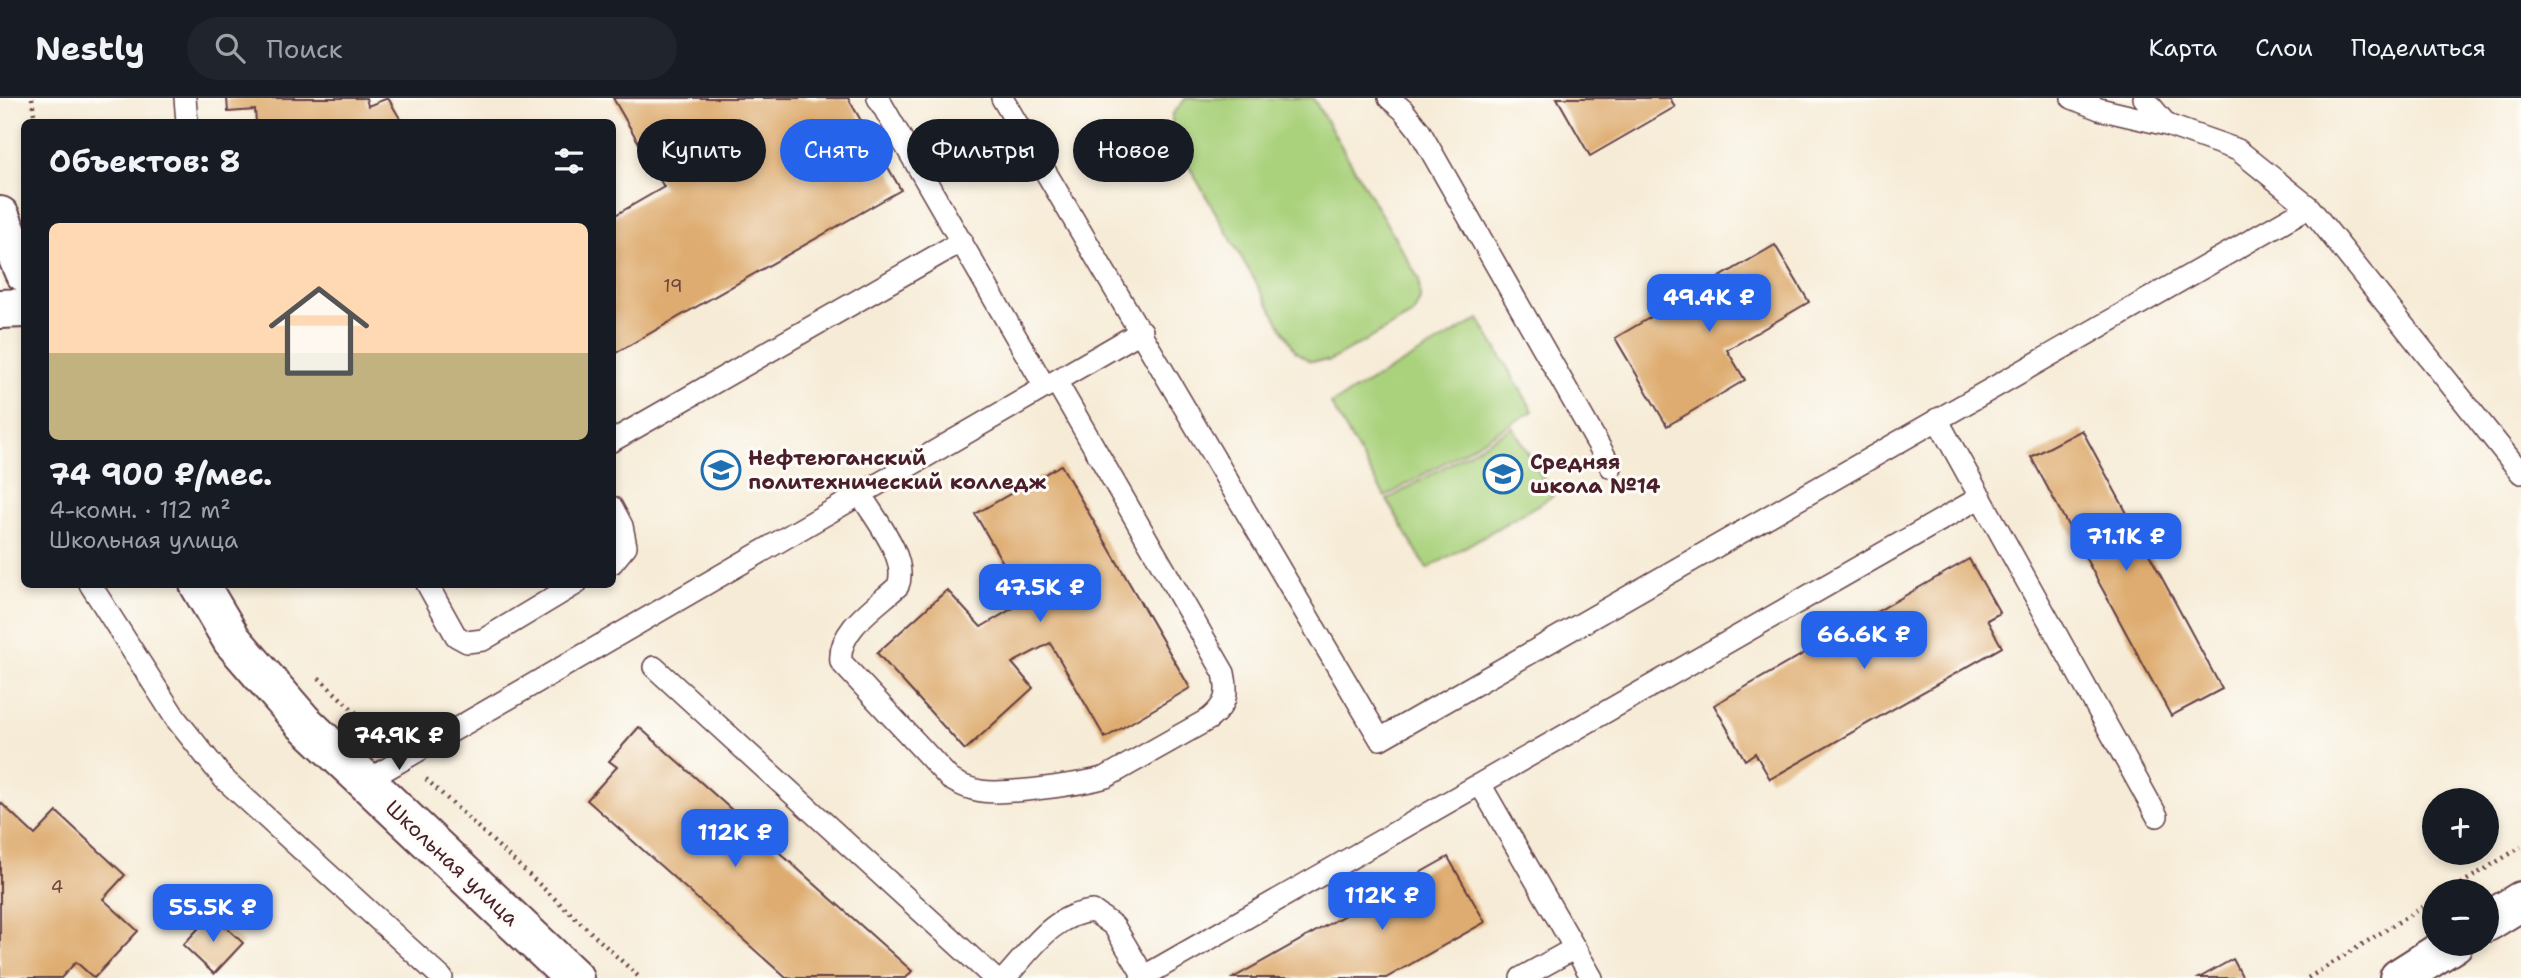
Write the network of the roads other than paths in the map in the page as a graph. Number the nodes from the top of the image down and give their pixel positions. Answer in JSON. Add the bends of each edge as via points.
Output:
{"nodes":[{"id":1,"x":185,"y":98,"type":"edge"},
{"id":2,"x":878,"y":98,"type":"edge"},
{"id":3,"x":1002,"y":98,"type":"edge"},
{"id":4,"x":1389,"y":98,"type":"edge"},
{"id":5,"x":2072,"y":98,"type":"edge"},
{"id":6,"x":2144,"y":98,"type":"edge"},
{"id":7,"x":187,"y":119,"type":"edge"},
{"id":8,"x":2167,"y":125,"type":"junction"},
{"id":9,"x":2309,"y":207,"type":"junction"},
{"id":10,"x":0,"y":216,"type":"edge"},
{"id":11,"x":962,"y":241,"type":"junction"},
{"id":12,"x":21,"y":265,"type":"edge"},
{"id":13,"x":21,"y":308,"type":"edge"},
{"id":14,"x":0,"y":309,"type":"edge"},
{"id":15,"x":1142,"y":331,"type":"junction"},
{"id":16,"x":1050,"y":384,"type":"junction"},
{"id":17,"x":1937,"y":419,"type":"junction"},
{"id":18,"x":616,"y":439,"type":"edge"},
{"id":19,"x":1611,"y":467,"type":"dead end"},
{"id":20,"x":2521,"y":473,"type":"edge"},
{"id":21,"x":860,"y":495,"type":"junction"},
{"id":22,"x":1981,"y":497,"type":"junction"},
{"id":23,"x":616,"y":515,"type":"edge"},
{"id":24,"x":616,"y":558,"type":"edge"},
{"id":25,"x":93,"y":588,"type":"edge"},
{"id":26,"x":201,"y":588,"type":"edge"},
{"id":27,"x":428,"y":588,"type":"edge"},
{"id":28,"x":569,"y":588,"type":"edge"},
{"id":29,"x":654,"y":667,"type":"dead end"},
{"id":30,"x":366,"y":781,"type":"junction"},
{"id":31,"x":1480,"y":784,"type":"junction"},
{"id":32,"x":2157,"y":816,"type":"dead end"},
{"id":33,"x":2521,"y":901,"type":"edge"},
{"id":34,"x":2499,"y":915,"type":"edge"},
{"id":35,"x":1575,"y":948,"type":"junction"},
{"id":36,"x":2434,"y":956,"type":"edge"},
{"id":37,"x":1143,"y":977,"type":"edge"},
{"id":38,"x":442,"y":978,"type":"edge"},
{"id":39,"x":574,"y":978,"type":"edge"},
{"id":40,"x":994,"y":978,"type":"edge"},
{"id":41,"x":1005,"y":978,"type":"edge"},
{"id":42,"x":1521,"y":978,"type":"edge"},
{"id":43,"x":1592,"y":978,"type":"edge"},
{"id":44,"x":2399,"y":978,"type":"edge"}],
"edges":[{"from":1,"to":7,"type":"lane"},
{"from":2,"to":11,"type":"lane"},
{"from":3,"to":15,"type":"lane"},
{"from":4,"to":19,"type":"lane","via":[[1419,130]]},
{"from":5,"to":8,"type":"lane"},
{"from":6,"to":8,"type":"lane"},
{"from":8,"to":9,"type":"lane","via":[[2238,150]]},
{"from":9,"to":17,"type":"lane"},
{"from":9,"to":20,"type":"lane"},
{"from":10,"to":12,"type":"street"},
{"from":11,"to":16,"type":"lane"},
{"from":11,"to":18,"type":"lane"},
{"from":13,"to":14,"type":"street"},
{"from":15,"to":16,"type":"lane"},
{"from":15,"to":17,"type":"lane","via":[[1380,739]]},
{"from":16,"to":21,"type":"lane"},
{"from":16,"to":21,"type":"lane","via":[[1224,673],[1228,691],[1223,707],[1209,719],[1088,783],[983,792],[950,779],[841,662],[839,648],[845,637],[898,586],[902,576],[898,558]]},
{"from":17,"to":22,"type":"lane"},
{"from":21,"to":30,"type":"lane"},
{"from":22,"to":31,"type":"lane"},
{"from":22,"to":32,"type":"lane"},
{"from":23,"to":24,"type":"lane","via":[[626,546]]},
{"from":25,"to":38,"type":"lane","via":[[208,760]]},
{"from":26,"to":30,"type":"street","name":"Школьная улица","via":[[232,640],[262,678]]},
{"from":27,"to":28,"type":"lane","via":[[456,636],[467,642],[482,640]]},
{"from":29,"to":40,"type":"lane"},
{"from":30,"to":39,"type":"street","name":"Школьная улица"},
{"from":31,"to":35,"type":"lane"},
{"from":31,"to":37,"type":"lane"},
{"from":33,"to":34,"type":"street"},
{"from":35,"to":42,"type":"lane"},
{"from":35,"to":43,"type":"lane"},
{"from":36,"to":44,"type":"street"},
{"from":37,"to":41,"type":"lane","via":[[1114,926],[1093,911],[1055,923]]}]}
